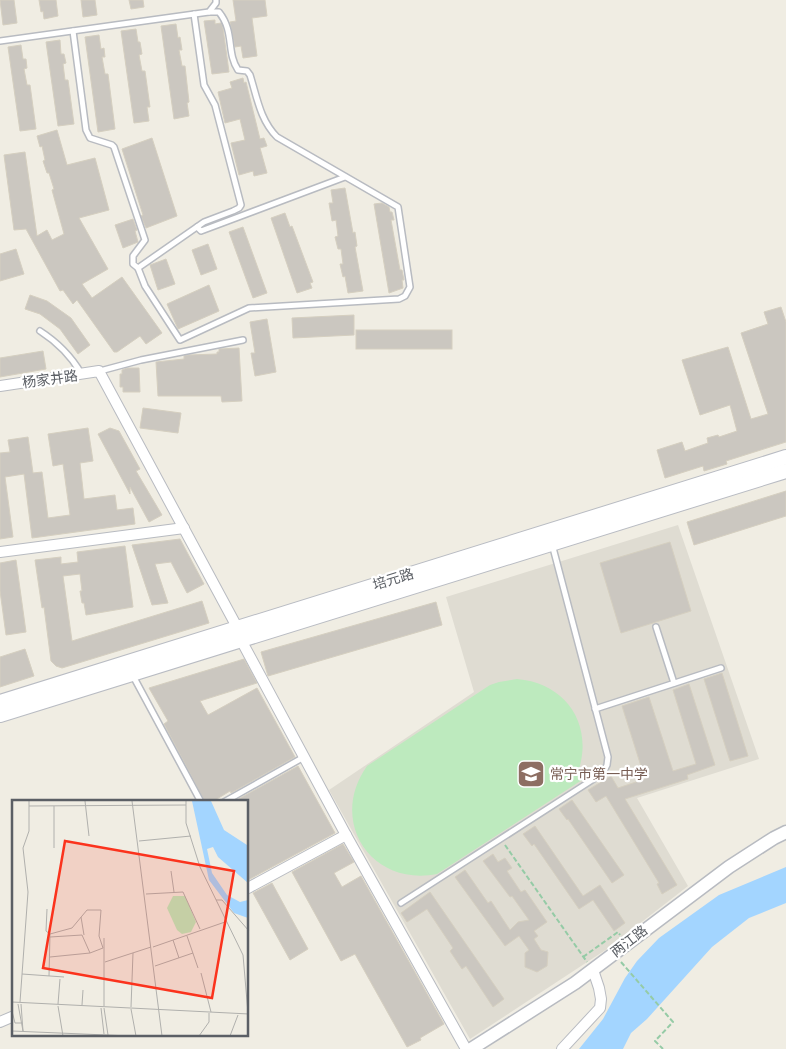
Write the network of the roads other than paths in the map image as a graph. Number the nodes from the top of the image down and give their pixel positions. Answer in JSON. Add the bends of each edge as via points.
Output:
{"nodes":[{"id":1,"x":216,"y":0,"type":"edge"},
{"id":2,"x":209,"y":12,"type":"junction"},
{"id":3,"x":194,"y":14,"type":"junction"},
{"id":4,"x":73,"y":31,"type":"junction"},
{"id":5,"x":0,"y":41,"type":"edge"},
{"id":6,"x":345,"y":176,"type":"junction"},
{"id":7,"x":198,"y":227,"type":"junction"},
{"id":8,"x":138,"y":268,"type":"junction"},
{"id":9,"x":40,"y":331,"type":"dead end"},
{"id":10,"x":243,"y":340,"type":"dead end"},
{"id":11,"x":99,"y":372,"type":"junction"},
{"id":12,"x":82,"y":374,"type":"junction"},
{"id":13,"x":0,"y":386,"type":"edge"},
{"id":14,"x":786,"y":457,"type":"edge"},
{"id":15,"x":786,"y":471,"type":"edge"},
{"id":16,"x":184,"y":528,"type":"junction"},
{"id":17,"x":552,"y":544,"type":"junction"},
{"id":18,"x":0,"y":552,"type":"edge"},
{"id":19,"x":656,"y":627,"type":"dead end"},
{"id":20,"x":239,"y":634,"type":"junction"},
{"id":21,"x":721,"y":668,"type":"dead end"},
{"id":22,"x":132,"y":674,"type":"junction"},
{"id":23,"x":674,"y":683,"type":"junction"},
{"id":24,"x":0,"y":702,"type":"edge"},
{"id":25,"x":595,"y":709,"type":"junction"},
{"id":26,"x":0,"y":715,"type":"edge"},
{"id":27,"x":304,"y":757,"type":"junction"},
{"id":28,"x":200,"y":800,"type":"edge"},
{"id":29,"x":228,"y":800,"type":"edge"},
{"id":30,"x":786,"y":832,"type":"edge"},
{"id":31,"x":346,"y":835,"type":"junction"},
{"id":32,"x":249,"y":887,"type":"edge"},
{"id":33,"x":401,"y":903,"type":"dead end"},
{"id":34,"x":593,"y":970,"type":"junction"},
{"id":35,"x":12,"y":1017,"type":"edge"},
{"id":36,"x":0,"y":1022,"type":"edge"},
{"id":37,"x":466,"y":1049,"type":"edge"},
{"id":38,"x":471,"y":1049,"type":"edge"},
{"id":39,"x":562,"y":1049,"type":"edge"}],
"edges":[{"from":1,"to":2,"type":"lane"},
{"from":2,"to":3,"type":"lane"},
{"from":2,"to":6,"type":"lane","via":[[219,12],[228,25],[234,64],[238,70],[250,75],[261,114],[272,132]]},
{"from":3,"to":4,"type":"lane"},
{"from":3,"to":7,"type":"lane","via":[[204,85],[215,105],[241,204],[239,208]]},
{"from":4,"to":5,"type":"lane"},
{"from":4,"to":8,"type":"lane","via":[[86,130],[90,138],[114,147],[145,240],[133,256],[133,264]]},
{"from":6,"to":7,"type":"lane","via":[[200,231]]},
{"from":6,"to":8,"type":"lane","via":[[398,207],[410,287],[405,296],[249,308],[180,340],[145,286]]},
{"from":7,"to":8,"type":"lane"},
{"from":9,"to":12,"type":"lane","via":[[68,355]]},
{"from":10,"to":11,"type":"lane","via":[[141,360]]},
{"from":11,"to":12,"type":"street","name":"杨家井路"},
{"from":11,"to":16,"type":"street"},
{"from":12,"to":13,"type":"street","name":"杨家井路"},
{"from":14,"to":20,"type":"main road","name":"培元路"},
{"from":15,"to":17,"type":"main road","name":"培元路"},
{"from":16,"to":18,"type":"street"},
{"from":16,"to":20,"type":"street"},
{"from":17,"to":20,"type":"main road","name":"培元路"},
{"from":17,"to":25,"type":"lane"},
{"from":19,"to":23,"type":"lane"},
{"from":20,"to":22,"type":"main road","name":"培元路"},
{"from":20,"to":24,"type":"main road","name":"培元路"},
{"from":20,"to":27,"type":"street"},
{"from":21,"to":23,"type":"lane"},
{"from":22,"to":26,"type":"main road","name":"培元路"},
{"from":22,"to":28,"type":"lane"},
{"from":23,"to":25,"type":"lane"},
{"from":25,"to":33,"type":"lane","via":[[608,757],[603,773]]},
{"from":27,"to":29,"type":"lane"},
{"from":27,"to":31,"type":"street"},
{"from":30,"to":34,"type":"street","name":"两江路","via":[[728,867]]},
{"from":31,"to":32,"type":"street"},
{"from":31,"to":37,"type":"street"},
{"from":34,"to":38,"type":"street","name":"两江路"},
{"from":34,"to":39,"type":"street","via":[[599,988],[600,1008]]},
{"from":35,"to":36,"type":"street"}]}
